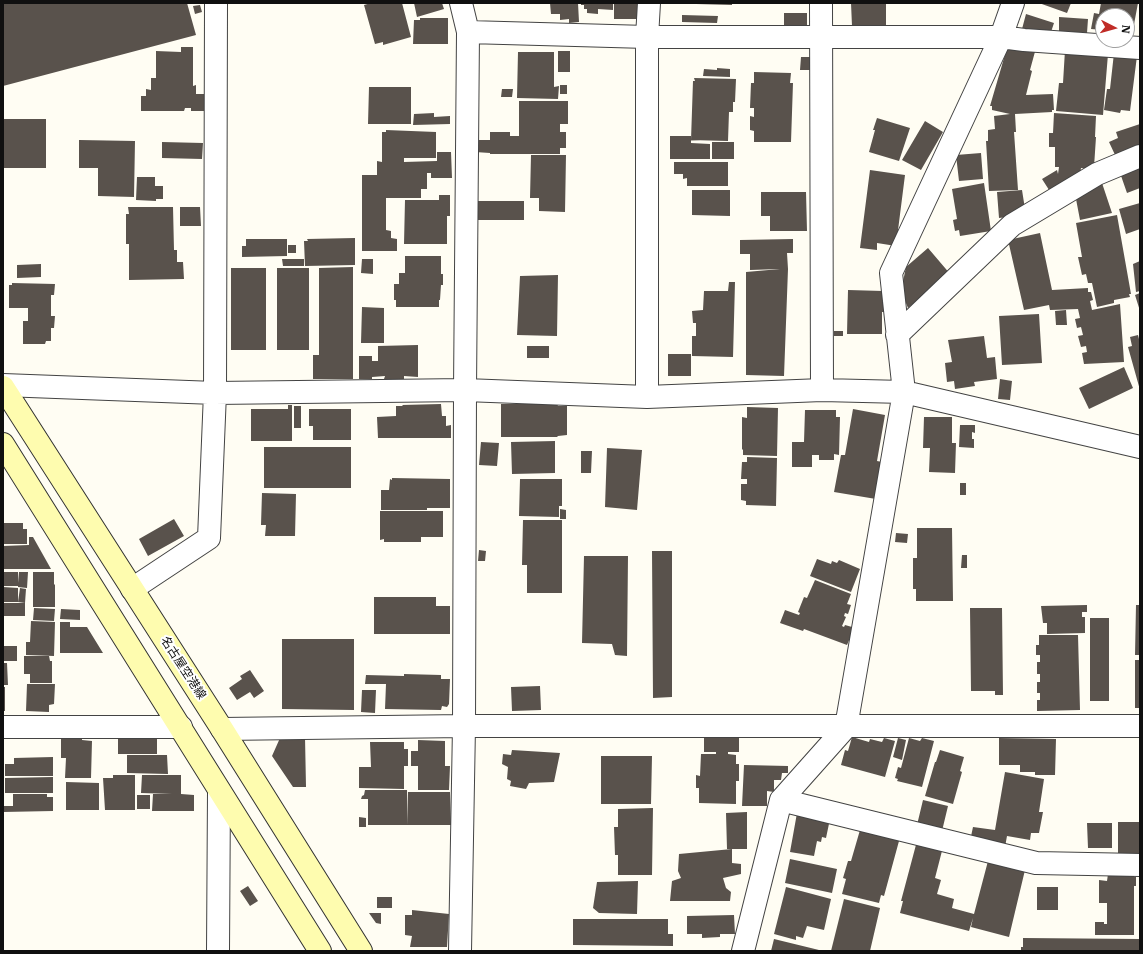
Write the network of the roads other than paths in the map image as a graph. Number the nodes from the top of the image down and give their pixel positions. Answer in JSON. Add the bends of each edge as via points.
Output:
{"nodes":[{"id":1,"x":216,"y":3,"type":"edge"},
{"id":2,"x":460,"y":3,"type":"edge"},
{"id":3,"x":648,"y":3,"type":"edge"},
{"id":4,"x":821,"y":3,"type":"edge"},
{"id":5,"x":1013,"y":3,"type":"edge"},
{"id":6,"x":468,"y":32,"type":"junction"},
{"id":7,"x":822,"y":37,"type":"junction"},
{"id":8,"x":1001,"y":37,"type":"junction"},
{"id":9,"x":647,"y":38,"type":"junction"},
{"id":10,"x":1140,"y":48,"type":"edge"},
{"id":11,"x":1140,"y":156,"type":"edge"},
{"id":12,"x":897,"y":335,"type":"junction"},
{"id":13,"x":3,"y":386,"type":"edge"},
{"id":14,"x":464,"y":390,"type":"junction"},
{"id":15,"x":822,"y":390,"type":"junction"},
{"id":16,"x":904,"y":392,"type":"junction"},
{"id":17,"x":215,"y":393,"type":"junction"},
{"id":18,"x":647,"y":398,"type":"junction"},
{"id":19,"x":3,"y":444,"type":"edge"},
{"id":20,"x":1140,"y":447,"type":"edge"},
{"id":21,"x":132,"y":589,"type":"junction"},
{"id":22,"x":464,"y":726,"type":"junction"},
{"id":23,"x":1140,"y":726,"type":"edge"},
{"id":24,"x":3,"y":727,"type":"edge"},
{"id":25,"x":181,"y":727,"type":"junction"},
{"id":26,"x":846,"y":727,"type":"junction"},
{"id":27,"x":222,"y":729,"type":"junction"},
{"id":28,"x":219,"y":791,"type":"junction"},
{"id":29,"x":781,"y":800,"type":"junction"},
{"id":30,"x":1140,"y":865,"type":"edge"},
{"id":31,"x":218,"y":951,"type":"edge"},
{"id":32,"x":320,"y":951,"type":"edge"},
{"id":33,"x":361,"y":951,"type":"edge"},
{"id":34,"x":460,"y":951,"type":"edge"},
{"id":35,"x":743,"y":951,"type":"edge"}],
"edges":[{"from":1,"to":17,"type":"street"},
{"from":2,"to":6,"type":"street"},
{"from":3,"to":9,"type":"street"},
{"from":4,"to":7,"type":"street"},
{"from":5,"to":8,"type":"street"},
{"from":6,"to":9,"type":"street"},
{"from":6,"to":14,"type":"street"},
{"from":7,"to":8,"type":"street"},
{"from":7,"to":9,"type":"street"},
{"from":7,"to":15,"type":"street"},
{"from":8,"to":10,"type":"street"},
{"from":8,"to":12,"type":"street","via":[[891,273]]},
{"from":9,"to":18,"type":"street"},
{"from":11,"to":12,"type":"street","via":[[1097,174],[1012,225]]},
{"from":12,"to":16,"type":"street"},
{"from":13,"to":17,"type":"street"},
{"from":13,"to":21,"type":"main road","name":"名古屋空港線"},
{"from":14,"to":17,"type":"street"},
{"from":14,"to":18,"type":"street"},
{"from":14,"to":22,"type":"street"},
{"from":15,"to":16,"type":"street"},
{"from":15,"to":18,"type":"street"},
{"from":16,"to":20,"type":"street"},
{"from":16,"to":26,"type":"street"},
{"from":17,"to":21,"type":"street","via":[[209,538]]},
{"from":19,"to":25,"type":"main road"},
{"from":21,"to":27,"type":"main road","name":"名古屋空港線"},
{"from":22,"to":26,"type":"street"},
{"from":22,"to":27,"type":"street"},
{"from":22,"to":34,"type":"street"},
{"from":23,"to":26,"type":"street"},
{"from":24,"to":25,"type":"street"},
{"from":25,"to":28,"type":"main road"},
{"from":26,"to":29,"type":"street"},
{"from":27,"to":33,"type":"main road","name":"名古屋空港線"},
{"from":28,"to":31,"type":"street"},
{"from":28,"to":32,"type":"main road"},
{"from":29,"to":30,"type":"street","via":[[1036,863]]},
{"from":29,"to":35,"type":"street"}]}
